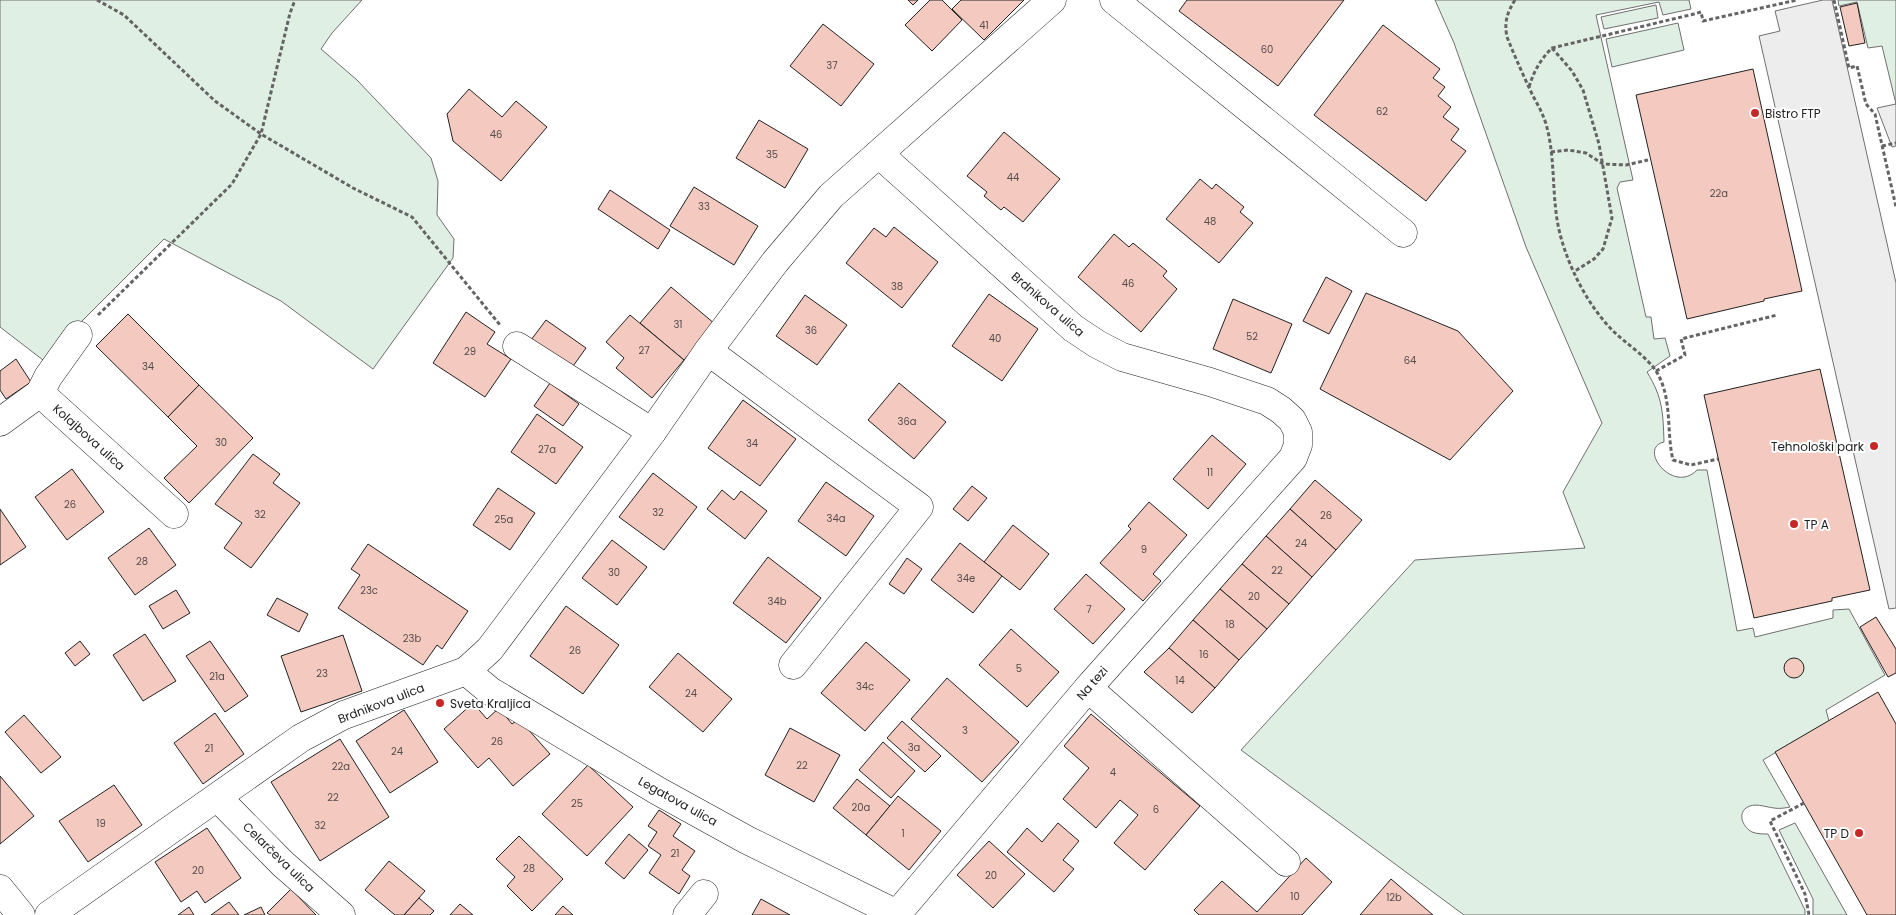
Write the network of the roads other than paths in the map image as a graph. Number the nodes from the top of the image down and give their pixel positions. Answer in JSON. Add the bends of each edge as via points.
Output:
{"nodes":[{"id":1,"x":1052,"y":0,"type":"edge"},
{"id":2,"x":1114,"y":0,"type":"edge"},
{"id":3,"x":879,"y":154,"type":"junction"},
{"id":4,"x":1403,"y":233,"type":"dead end"},
{"id":5,"x":78,"y":335,"type":"road end"},
{"id":6,"x":517,"y":346,"type":"road end"},
{"id":7,"x":708,"y":351,"type":"junction"},
{"id":8,"x":40,"y":393,"type":"junction"},
{"id":9,"x":0,"y":422,"type":"edge"},
{"id":10,"x":652,"y":432,"type":"junction"},
{"id":11,"x":1293,"y":458,"type":"joint"},
{"id":12,"x":174,"y":514,"type":"dead end"},
{"id":13,"x":793,"y":665,"type":"dead end"},
{"id":14,"x":466,"y":671,"type":"junction"},
{"id":15,"x":1088,"y":688,"type":"junction"},
{"id":16,"x":218,"y":798,"type":"junction"},
{"id":17,"x":1286,"y":862,"type":"dead end"},
{"id":18,"x":0,"y":889,"type":"edge"},
{"id":19,"x":704,"y":894,"type":"dead end"},
{"id":20,"x":898,"y":914,"type":"edge"},
{"id":21,"x":22,"y":915,"type":"edge"},
{"id":22,"x":49,"y":915,"type":"edge"},
{"id":23,"x":341,"y":915,"type":"edge"},
{"id":24,"x":686,"y":915,"type":"edge"}],
"edges":[{"from":1,"to":3,"type":"street","name":"Brdnikova ulica"},
{"from":2,"to":4,"type":"street"},
{"from":3,"to":7,"type":"street","name":"Brdnikova ulica","via":[[831,196],[775,262]]},
{"from":3,"to":11,"type":"street","name":"Brdnikova ulica","via":[[1073,328],[1097,344],[1122,357],[1267,401],[1281,410],[1292,420],[1298,432]]},
{"from":5,"to":8,"type":"street"},
{"from":6,"to":10,"type":"street"},
{"from":7,"to":10,"type":"street","name":"Brdnikova ulica"},
{"from":7,"to":13,"type":"street","via":[[919,508]]},
{"from":8,"to":9,"type":"street"},
{"from":8,"to":12,"type":"street","name":"Kolajbova ulica"},
{"from":10,"to":14,"type":"street","name":"Brdnikova ulica","via":[[490,649]]},
{"from":11,"to":15,"type":"street","name":"Na tezi"},
{"from":14,"to":16,"type":"street","name":"Brdnikova ulica","via":[[344,716],[301,738]]},
{"from":14,"to":20,"type":"street","name":"Legatova ulica","via":[[490,691],[658,791],[747,840]]},
{"from":15,"to":17,"type":"street"},
{"from":15,"to":20,"type":"street","name":"Na tezi"},
{"from":16,"to":22,"type":"street","name":"Brdnikova ulica"},
{"from":16,"to":23,"type":"street","name":"Celarčeva ulica","via":[[283,864]]},
{"from":18,"to":21,"type":"street"},
{"from":19,"to":24,"type":"street"}]}
